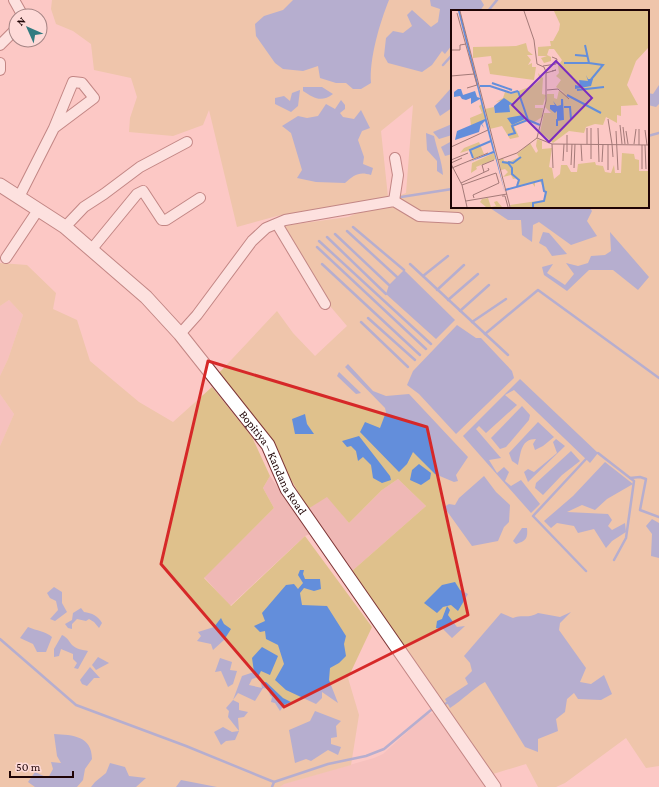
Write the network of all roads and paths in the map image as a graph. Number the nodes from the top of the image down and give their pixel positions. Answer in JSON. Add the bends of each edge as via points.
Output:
{"nodes":[{"id":1,"x":8,"y":38,"type":"edge"},
{"id":2,"x":0,"y":46,"type":"edge"},
{"id":3,"x":0,"y":63,"type":"edge"},
{"id":4,"x":0,"y":70,"type":"edge"},
{"id":5,"x":54,"y":128,"type":"junction"},
{"id":6,"x":187,"y":142,"type":"dead end"},
{"id":7,"x":395,"y":158,"type":"dead end"},
{"id":8,"x":0,"y":185,"type":"edge"},
{"id":9,"x":19,"y":197,"type":"junction"},
{"id":10,"x":200,"y":198,"type":"dead end"},
{"id":11,"x":394,"y":201,"type":"junction"},
{"id":12,"x":38,"y":210,"type":"junction"},
{"id":13,"x":458,"y":218,"type":"dead end"},
{"id":14,"x":277,"y":224,"type":"junction"},
{"id":15,"x":65,"y":227,"type":"junction"},
{"id":16,"x":91,"y":250,"type":"junction"},
{"id":17,"x":6,"y":258,"type":"dead end"},
{"id":18,"x":325,"y":304,"type":"dead end"},
{"id":19,"x":180,"y":334,"type":"junction"},
{"id":20,"x":494,"y":787,"type":"edge"}],
"edges":[{"from":1,"to":2,"type":"street"},
{"from":3,"to":4,"type":"street"},
{"from":5,"to":5,"type":"street","via":[[94,98],[82,83],[73,82]]},
{"from":5,"to":9,"type":"street"},
{"from":6,"to":15,"type":"street","via":[[140,167],[84,207]]},
{"from":7,"to":11,"type":"street","via":[[398,175]]},
{"from":8,"to":9,"type":"main road","name":"Bopitiya – Kandana Road"},
{"from":9,"to":12,"type":"main road","name":"Bopitiya – Kandana Road"},
{"from":10,"to":16,"type":"street","via":[[166,220],[162,220],[143,191],[137,194]]},
{"from":11,"to":13,"type":"street","via":[[419,216]]},
{"from":11,"to":14,"type":"street","via":[[285,220]]},
{"from":12,"to":15,"type":"main road","name":"Bopitiya – Kandana Road"},
{"from":12,"to":17,"type":"street"},
{"from":14,"to":18,"type":"street"},
{"from":14,"to":19,"type":"street","via":[[266,228],[252,241]]},
{"from":15,"to":16,"type":"main road","name":"Bopitiya – Kandana Road"},
{"from":16,"to":19,"type":"main road","name":"Bopitiya – Kandana Road","via":[[146,297]]},
{"from":19,"to":20,"type":"main road","name":"Bopitiya – Kandana Road","via":[[268,445],[287,490]]}]}
